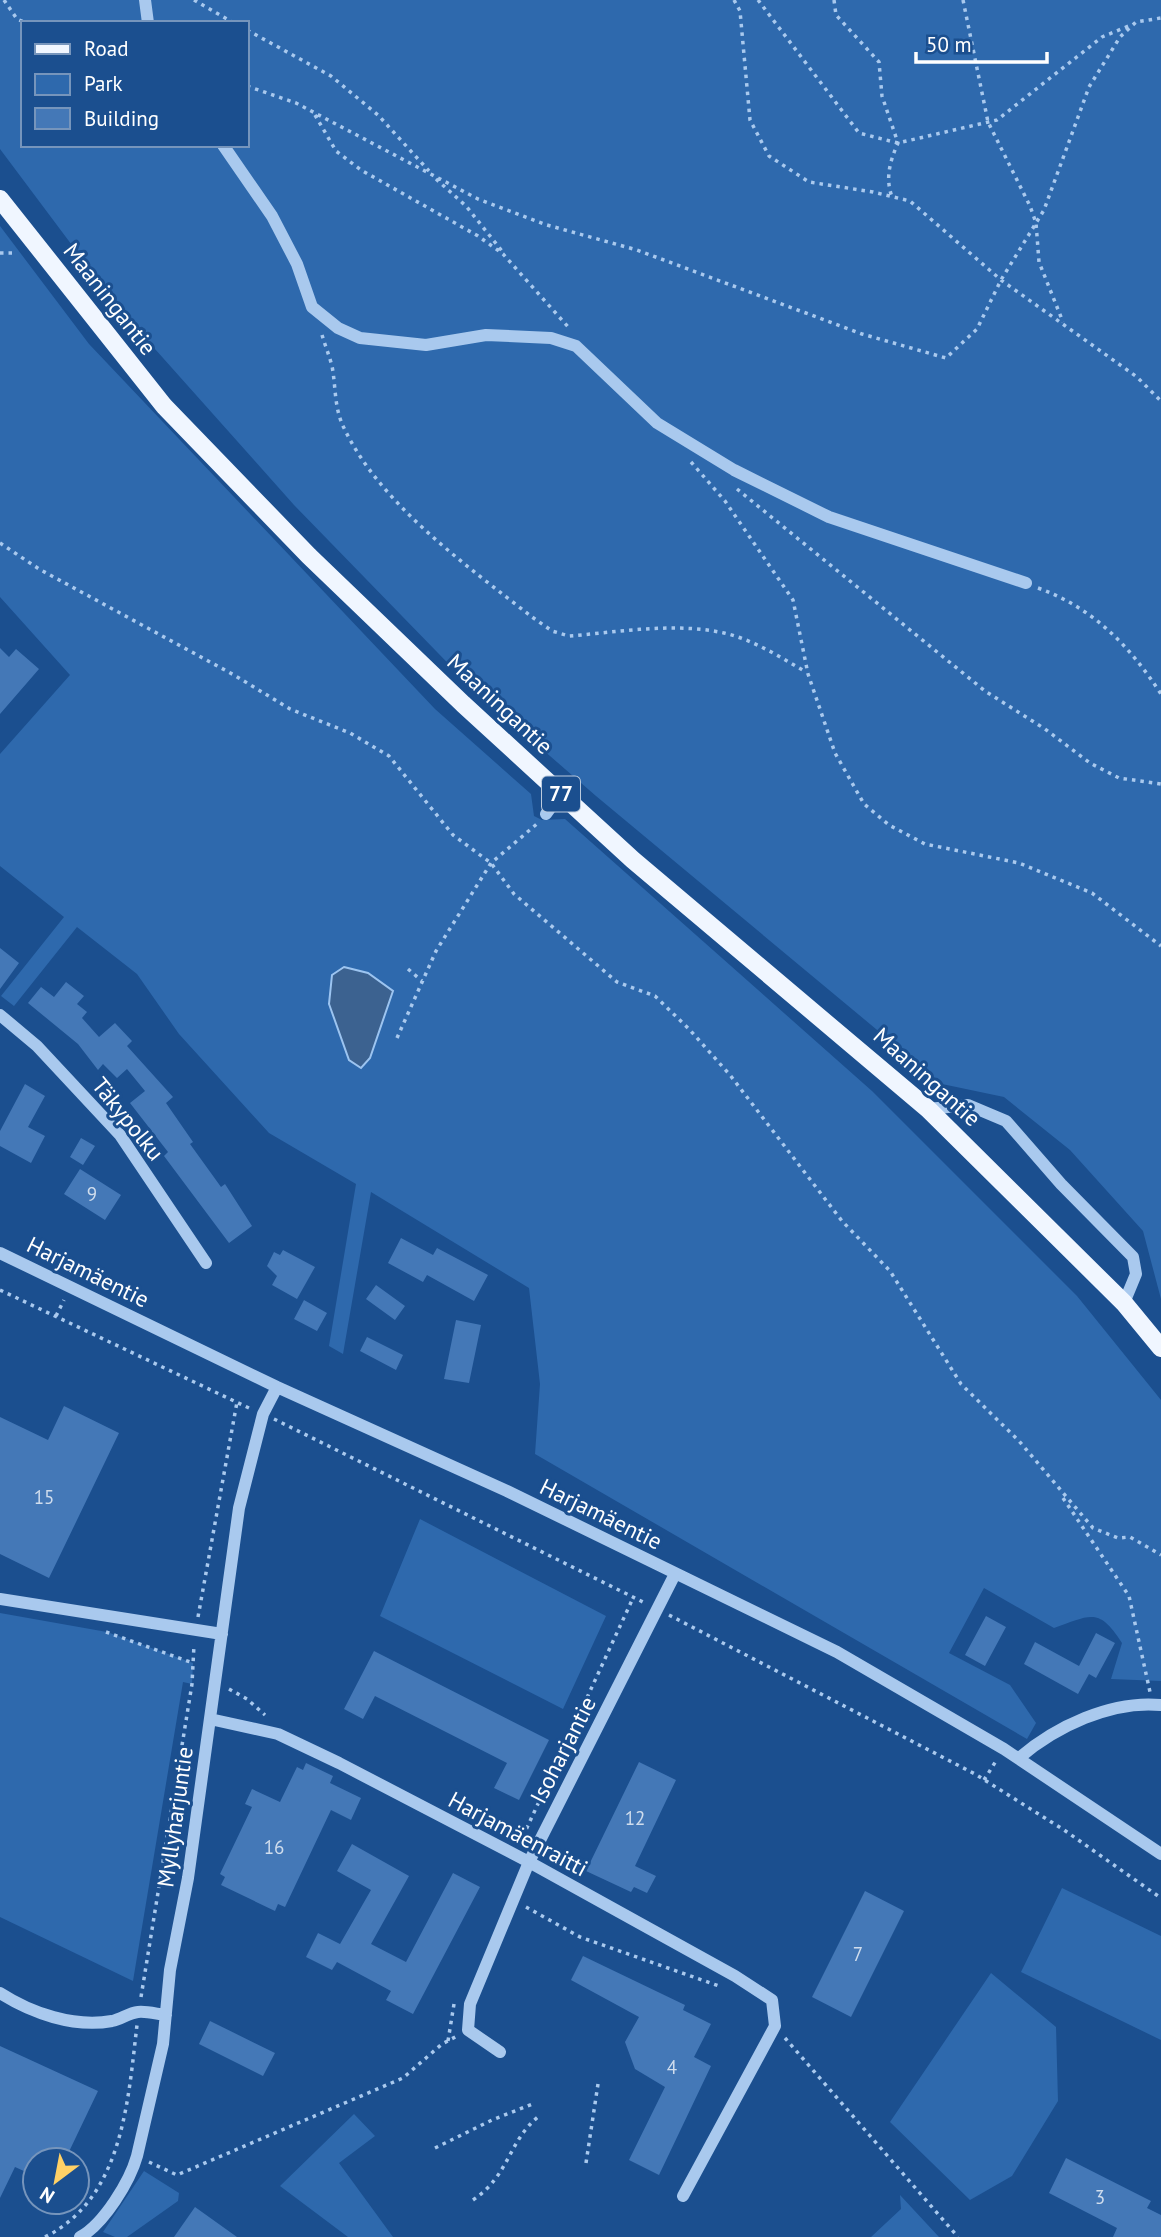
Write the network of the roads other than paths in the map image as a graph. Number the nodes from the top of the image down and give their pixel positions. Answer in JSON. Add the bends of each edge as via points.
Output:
{"nodes":[{"id":1,"x":145,"y":0,"type":"edge"},
{"id":2,"x":148,"y":21,"type":"edge"},
{"id":3,"x":224,"y":147,"type":"edge"},
{"id":4,"x":0,"y":200,"type":"edge"},
{"id":5,"x":1026,"y":583,"type":"road end"},
{"id":6,"x":561,"y":793,"type":"junction"},
{"id":7,"x":546,"y":814,"type":"road end"},
{"id":8,"x":0,"y":1015,"type":"edge"},
{"id":9,"x":928,"y":1109,"type":"junction"},
{"id":10,"x":0,"y":1253,"type":"edge"},
{"id":11,"x":206,"y":1263,"type":"dead end"},
{"id":12,"x":1124,"y":1303,"type":"junction"},
{"id":13,"x":1161,"y":1348,"type":"edge"},
{"id":14,"x":277,"y":1387,"type":"junction"},
{"id":15,"x":676,"y":1574,"type":"junction"},
{"id":16,"x":0,"y":1599,"type":"edge"},
{"id":17,"x":222,"y":1634,"type":"junction"},
{"id":18,"x":1158,"y":1704,"type":"edge"},
{"id":19,"x":210,"y":1719,"type":"junction"},
{"id":20,"x":1018,"y":1758,"type":"junction"},
{"id":21,"x":1161,"y":1854,"type":"edge"},
{"id":22,"x":529,"y":1862,"type":"junction"},
{"id":23,"x":0,"y":1993,"type":"edge"},
{"id":24,"x":166,"y":2015,"type":"junction"},
{"id":25,"x":500,"y":2052,"type":"dead end"},
{"id":26,"x":683,"y":2196,"type":"dead end"},
{"id":27,"x":80,"y":2237,"type":"edge"}],
"edges":[{"from":1,"to":2,"type":"street"},
{"from":3,"to":5,"type":"street","via":[[272,216],[297,264],[312,307],[338,328],[360,338],[426,345],[486,335],[551,338],[576,346],[657,423],[734,470],[829,517]]},
{"from":4,"to":6,"type":"main road","name":"Maaningantie","number":"77","via":[[164,406],[309,556]]},
{"from":6,"to":7,"type":"street"},
{"from":6,"to":9,"type":"main road","name":"Maaningantie","number":"77","via":[[633,860]]},
{"from":8,"to":11,"type":"street","name":"Täkypolku","via":[[37,1046],[120,1135]]},
{"from":9,"to":12,"type":"main road","name":"Maaningantie","number":"77"},
{"from":9,"to":12,"type":"street","via":[[968,1105],[1006,1121],[1133,1257],[1136,1274]]},
{"from":10,"to":14,"type":"street","name":"Harjamäentie"},
{"from":12,"to":13,"type":"main road","name":"Maaningantie","number":"77"},
{"from":14,"to":15,"type":"street","name":"Harjamäentie"},
{"from":14,"to":17,"type":"street","name":"Myllyharjuntie","via":[[263,1414],[239,1508]]},
{"from":15,"to":20,"type":"street","name":"Harjamäentie","via":[[837,1651]]},
{"from":15,"to":22,"type":"street","name":"Isoharjantie"},
{"from":16,"to":17,"type":"street"},
{"from":17,"to":19,"type":"street","name":"Myllyharjuntie"},
{"from":18,"to":20,"type":"street","via":[[1098,1712],[1037,1742]]},
{"from":19,"to":22,"type":"street","name":"Harjamäenraitti","via":[[278,1734]]},
{"from":19,"to":24,"type":"street","name":"Myllyharjuntie"},
{"from":20,"to":21,"type":"street","name":"Harjamäentie"},
{"from":22,"to":25,"type":"street","name":"Isoharjantie","via":[[470,2004],[468,2030]]},
{"from":22,"to":26,"type":"street","name":"Harjamäenraitti","via":[[772,2000],[775,2026]]},
{"from":23,"to":24,"type":"street","via":[[53,2017],[110,2021],[139,2012]]},
{"from":24,"to":27,"type":"street","name":"Myllyharjuntie","via":[[133,2171],[114,2201]]}]}
